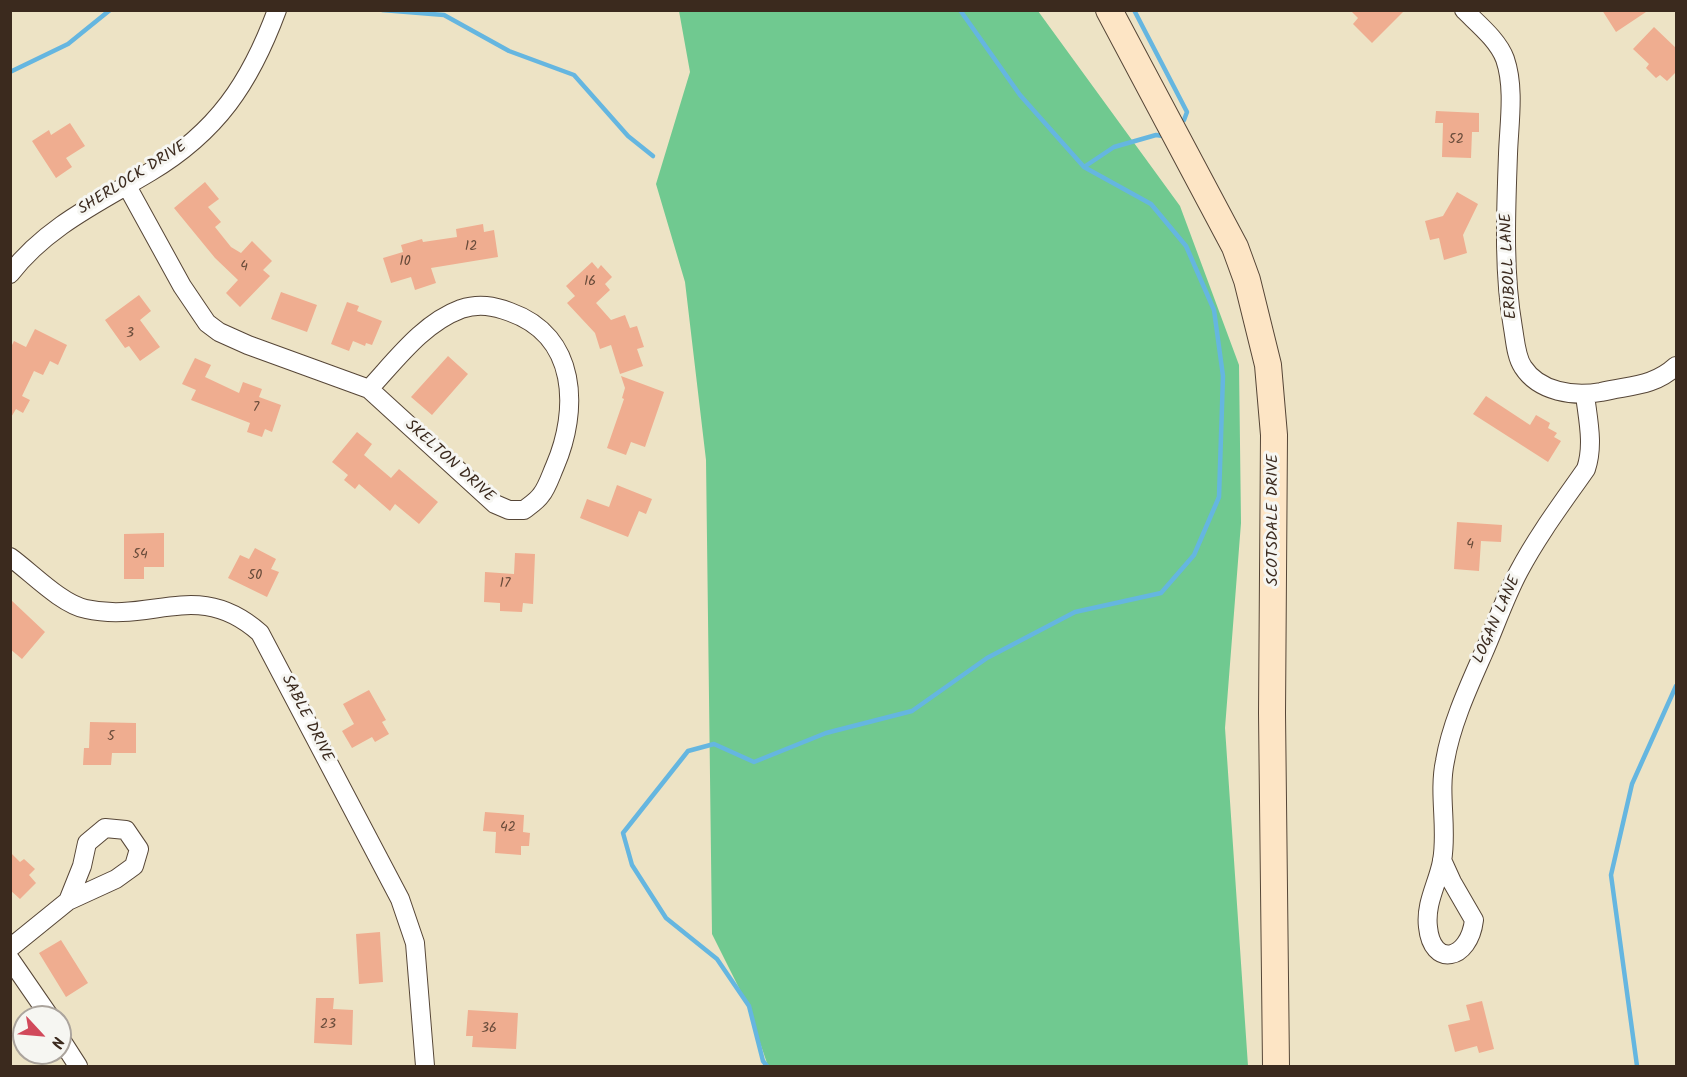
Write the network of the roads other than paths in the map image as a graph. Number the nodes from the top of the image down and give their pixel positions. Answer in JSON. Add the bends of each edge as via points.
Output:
{"nodes":[{"id":1,"x":277,"y":10,"type":"edge"},
{"id":2,"x":1109,"y":10,"type":"edge"},
{"id":3,"x":1464,"y":10,"type":"edge"},
{"id":4,"x":127,"y":186,"type":"junction"},
{"id":5,"x":10,"y":274,"type":"edge"},
{"id":6,"x":1677,"y":366,"type":"edge"},
{"id":7,"x":369,"y":389,"type":"junction"},
{"id":8,"x":1586,"y":395,"type":"junction"},
{"id":9,"x":10,"y":557,"type":"edge"},
{"id":10,"x":1442,"y":860,"type":"dead end"},
{"id":11,"x":68,"y":901,"type":"dead end"},
{"id":12,"x":10,"y":948,"type":"edge"},
{"id":13,"x":10,"y":959,"type":"edge"},
{"id":14,"x":42,"y":1005,"type":"edge"},
{"id":15,"x":425,"y":1066,"type":"edge"},
{"id":16,"x":1276,"y":1066,"type":"edge"}],
"edges":[{"from":1,"to":4,"type":"street","name":"SHERLOCK DRIVE","via":[[241,89],[184,149]]},
{"from":2,"to":16,"type":"street","name":"SCOTSDALE DRIVE","via":[[1235,247],[1268,365],[1275,470],[1272,712]]},
{"from":3,"to":8,"type":"street","name":"ERIBOLL LANE","via":[[1488,34],[1504,58],[1508,75],[1506,234],[1510,314],[1522,366],[1546,386]]},
{"from":4,"to":5,"type":"street","name":"SHERLOCK DRIVE","via":[[44,237]]},
{"from":4,"to":7,"type":"street","name":"SKELTON DRIVE","via":[[207,323],[248,345]]},
{"from":6,"to":8,"type":"street","name":"ERIBOLL LANE","via":[[1663,378]]},
{"from":7,"to":7,"type":"street","name":"SKELTON DRIVE","via":[[417,338],[445,316],[485,304],[524,317],[554,345],[570,384],[561,451],[541,495],[524,510],[509,510],[495,504]]},
{"from":8,"to":10,"type":"street","name":"LOGAN LANE","via":[[1591,441],[1586,469],[1518,572],[1452,733],[1443,778]]},
{"from":9,"to":15,"type":"street","name":"SABLE DRIVE","via":[[83,609],[115,612],[200,604],[233,612],[260,633],[400,899],[415,943]]},
{"from":11,"to":12,"type":"street"},
{"from":13,"to":14,"type":"street"}]}
